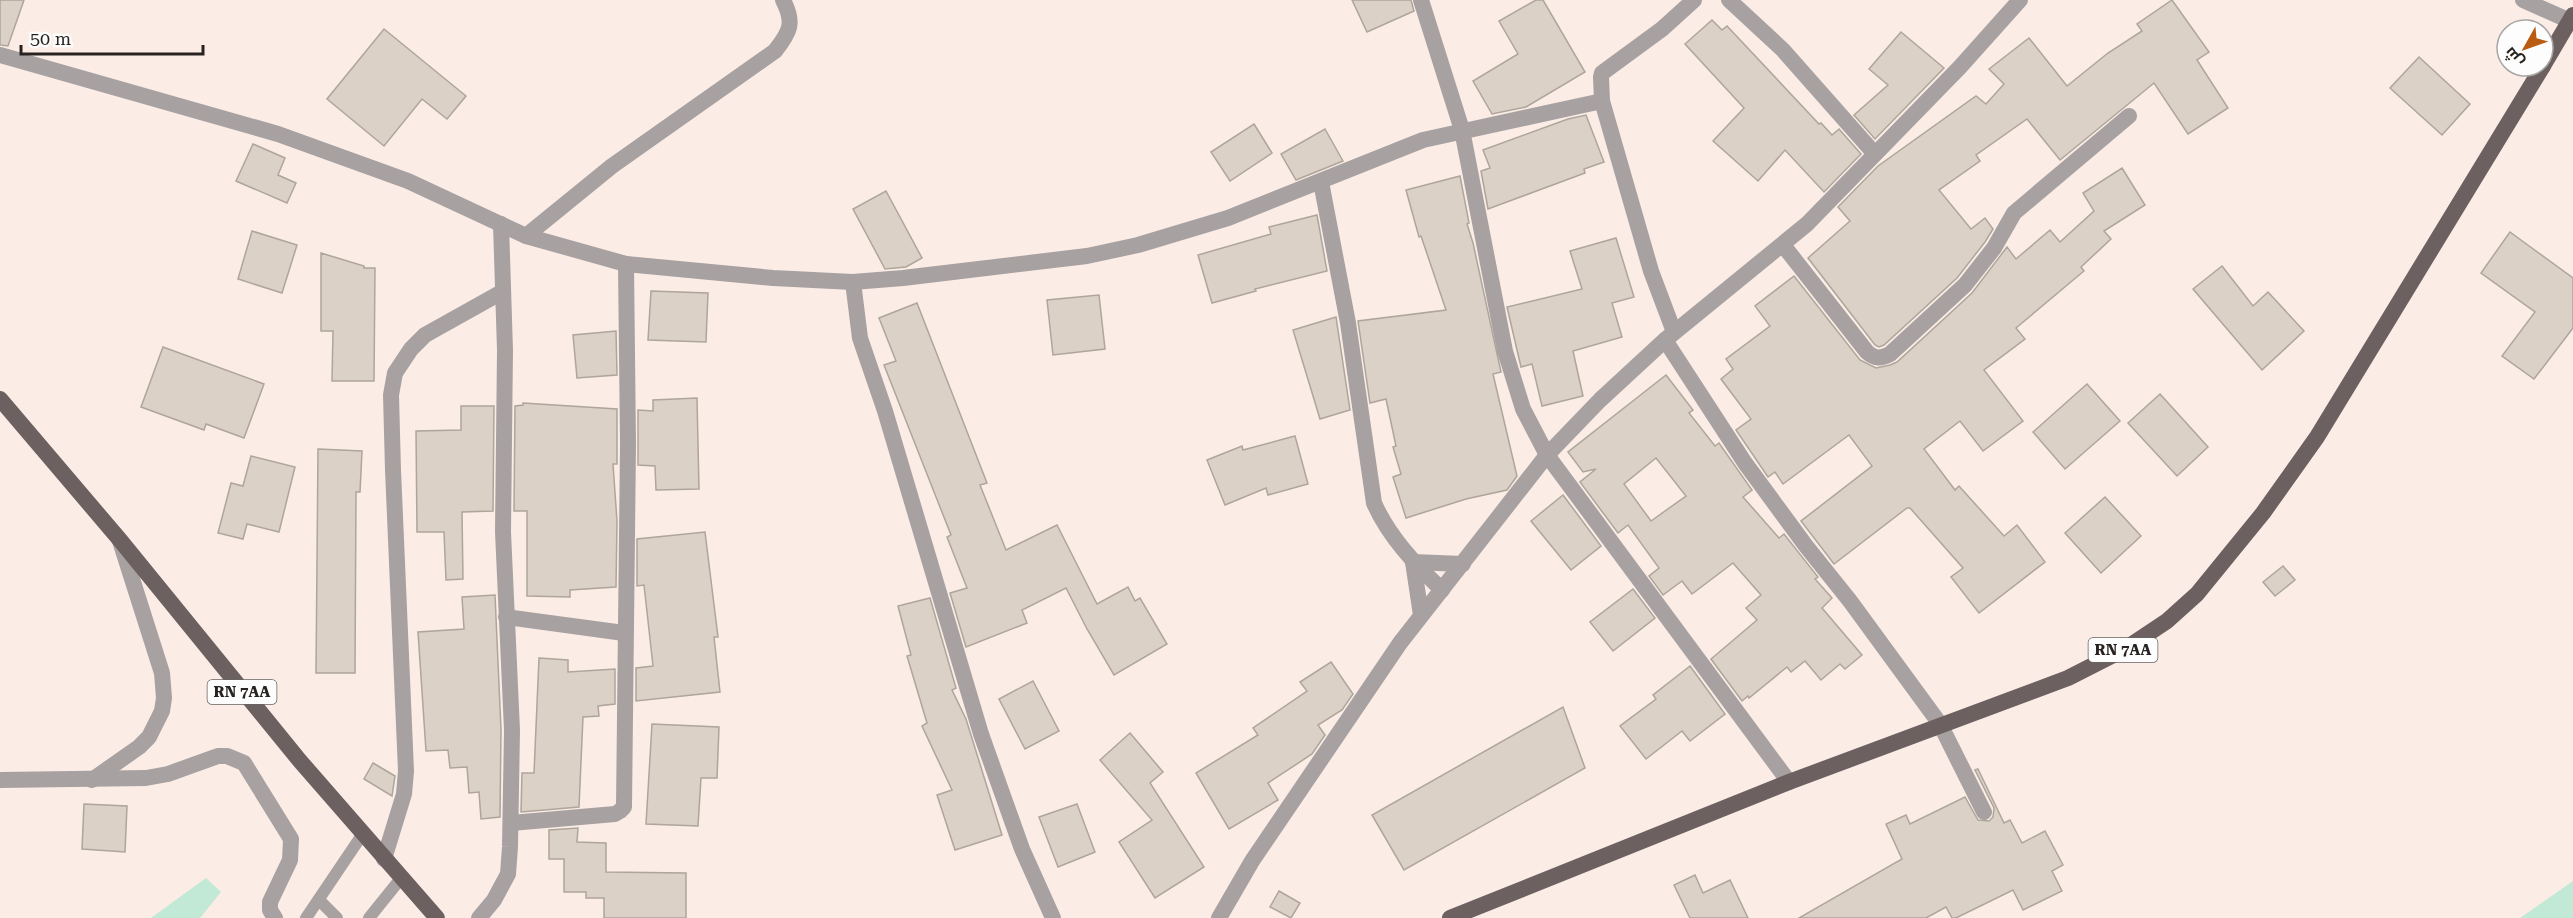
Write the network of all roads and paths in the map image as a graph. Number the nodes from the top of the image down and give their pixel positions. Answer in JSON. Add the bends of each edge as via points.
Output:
{"nodes":[{"id":1,"x":783,"y":0,"type":"edge"},
{"id":2,"x":1421,"y":0,"type":"edge"},
{"id":3,"x":1694,"y":0,"type":"edge"},
{"id":4,"x":1729,"y":0,"type":"edge"},
{"id":5,"x":2020,"y":0,"type":"edge"},
{"id":6,"x":2523,"y":0,"type":"edge"},
{"id":7,"x":2571,"y":18,"type":"edge"},
{"id":8,"x":2555,"y":45,"type":"edge"},
{"id":9,"x":0,"y":55,"type":"edge"},
{"id":10,"x":2536,"y":78,"type":"edge"},
{"id":11,"x":1602,"y":101,"type":"junction"},
{"id":12,"x":2129,"y":116,"type":"dead end"},
{"id":13,"x":1462,"y":130,"type":"junction"},
{"id":14,"x":1874,"y":153,"type":"junction"},
{"id":15,"x":1321,"y":182,"type":"junction"},
{"id":16,"x":501,"y":224,"type":"junction"},
{"id":17,"x":526,"y":236,"type":"junction"},
{"id":18,"x":1783,"y":245,"type":"junction"},
{"id":19,"x":626,"y":264,"type":"junction"},
{"id":20,"x":853,"y":282,"type":"junction"},
{"id":21,"x":502,"y":292,"type":"junction"},
{"id":22,"x":1670,"y":336,"type":"junction"},
{"id":23,"x":0,"y":399,"type":"edge"},
{"id":24,"x":1547,"y":455,"type":"junction"},
{"id":25,"x":120,"y":540,"type":"junction"},
{"id":26,"x":1413,"y":562,"type":"junction"},
{"id":27,"x":1463,"y":564,"type":"junction"},
{"id":28,"x":1442,"y":590,"type":"junction"},
{"id":29,"x":1421,"y":615,"type":"junction"},
{"id":30,"x":506,"y":617,"type":"junction"},
{"id":31,"x":624,"y":633,"type":"junction"},
{"id":32,"x":1940,"y":724,"type":"junction"},
{"id":33,"x":0,"y":780,"type":"edge"},
{"id":34,"x":92,"y":780,"type":"junction"},
{"id":35,"x":1789,"y":782,"type":"junction"},
{"id":36,"x":1984,"y":812,"type":"dead end"},
{"id":37,"x":511,"y":823,"type":"junction"},
{"id":38,"x":362,"y":835,"type":"junction"},
{"id":39,"x":384,"y":859,"type":"junction"},
{"id":40,"x":402,"y":877,"type":"junction"},
{"id":41,"x":319,"y":900,"type":"junction"},
{"id":42,"x":273,"y":917,"type":"edge"},
{"id":43,"x":306,"y":918,"type":"edge"},
{"id":44,"x":337,"y":918,"type":"edge"},
{"id":45,"x":369,"y":918,"type":"edge"},
{"id":46,"x":437,"y":918,"type":"edge"},
{"id":47,"x":479,"y":918,"type":"edge"},
{"id":48,"x":1053,"y":918,"type":"edge"},
{"id":49,"x":1219,"y":918,"type":"edge"},
{"id":50,"x":1450,"y":918,"type":"edge"}],
"edges":[{"from":1,"to":17,"type":"street","via":[[791,21],[788,36],[775,51],[612,166]]},
{"from":2,"to":13,"type":"street"},
{"from":3,"to":11,"type":"street","via":[[1602,73]]},
{"from":4,"to":14,"type":"street","via":[[1783,50]]},
{"from":5,"to":14,"type":"street"},
{"from":6,"to":7,"type":"street"},
{"from":7,"to":8,"type":"main road","number":"RN 7AA"},
{"from":9,"to":16,"type":"street","via":[[278,134],[408,181]]},
{"from":10,"to":32,"type":"main road","number":"RN 7AA","via":[[2317,437],[2263,513],[2197,594],[2167,621],[2068,678]]},
{"from":11,"to":13,"type":"street"},
{"from":11,"to":22,"type":"street"},
{"from":12,"to":18,"type":"street","via":[[2014,213],[1994,248],[1965,285],[1882,358],[1867,352]]},
{"from":13,"to":15,"type":"street","via":[[1423,140]]},
{"from":13,"to":24,"type":"street","via":[[1505,351],[1523,410]]},
{"from":14,"to":18,"type":"street"},
{"from":15,"to":20,"type":"street","via":[[1198,228],[1108,252]]},
{"from":15,"to":26,"type":"street","via":[[1348,324],[1374,503]]},
{"from":16,"to":17,"type":"street"},
{"from":16,"to":21,"type":"street"},
{"from":17,"to":19,"type":"street"},
{"from":18,"to":22,"type":"street"},
{"from":19,"to":20,"type":"street"},
{"from":19,"to":31,"type":"street"},
{"from":20,"to":48,"type":"street","via":[[860,338],[981,734],[1022,849]]},
{"from":21,"to":30,"type":"street"},
{"from":21,"to":39,"type":"street","via":[[425,334],[395,374],[392,438],[406,771],[404,794]]},
{"from":22,"to":24,"type":"street"},
{"from":22,"to":32,"type":"street","via":[[1745,463]]},
{"from":23,"to":25,"type":"main road","number":"RN 7AA"},
{"from":24,"to":27,"type":"street"},
{"from":24,"to":35,"type":"street"},
{"from":25,"to":34,"type":"street","via":[[162,673],[164,698],[149,737]]},
{"from":25,"to":38,"type":"main road","number":"RN 7AA"},
{"from":26,"to":27,"type":"street"},
{"from":26,"to":28,"type":"street"},
{"from":26,"to":29,"type":"street"},
{"from":27,"to":28,"type":"street"},
{"from":28,"to":29,"type":"street"},
{"from":29,"to":49,"type":"street","via":[[1252,861]]},
{"from":30,"to":31,"type":"street"},
{"from":30,"to":37,"type":"street","via":[[512,730]]},
{"from":31,"to":37,"type":"street","via":[[624,807],[615,814]]},
{"from":32,"to":35,"type":"main road","number":"RN 7AA"},
{"from":32,"to":36,"type":"street"},
{"from":33,"to":34,"type":"street"},
{"from":34,"to":42,"type":"street","via":[[168,774],[218,756],[244,763],[291,839],[290,860],[270,902]]},
{"from":35,"to":50,"type":"main road","number":"RN 7AA"},
{"from":37,"to":47,"type":"street","via":[[508,874]]},
{"from":38,"to":39,"type":"main road","number":"RN 7AA"},
{"from":38,"to":41,"type":"lane"},
{"from":39,"to":40,"type":"main road","number":"RN 7AA"},
{"from":40,"to":45,"type":"lane"},
{"from":40,"to":46,"type":"main road","number":"RN 7AA"},
{"from":41,"to":43,"type":"lane"},
{"from":41,"to":44,"type":"lane"}]}
